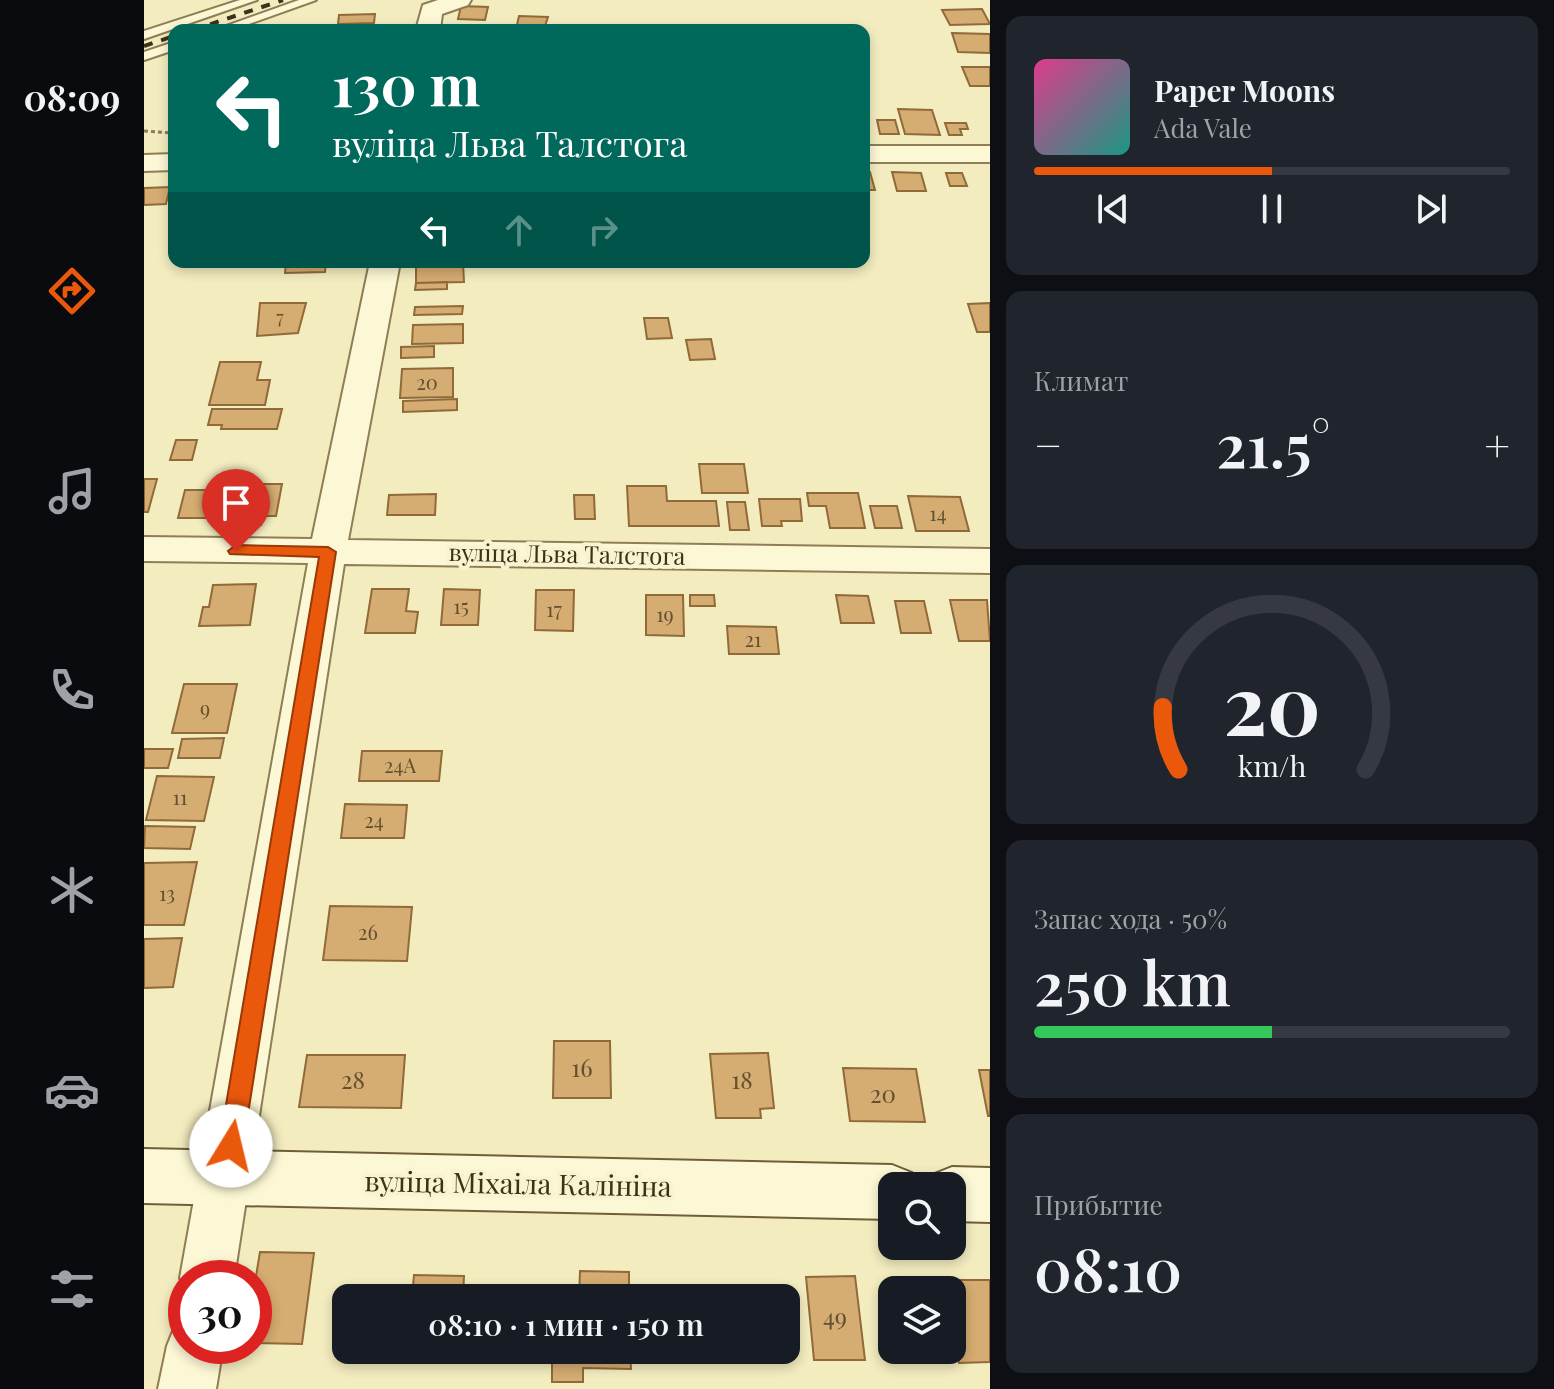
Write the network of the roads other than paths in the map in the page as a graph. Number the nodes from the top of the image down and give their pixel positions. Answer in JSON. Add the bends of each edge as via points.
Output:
{"nodes":[{"id":1,"x":251,"y":0,"type":"edge"},
{"id":2,"x":310,"y":0,"type":"edge"},
{"id":3,"x":460,"y":0,"type":"edge"},
{"id":4,"x":178,"y":24,"type":"edge"},
{"id":5,"x":239,"y":24,"type":"edge"},
{"id":6,"x":429,"y":24,"type":"edge"},
{"id":7,"x":168,"y":27,"type":"edge"},
{"id":8,"x":144,"y":35,"type":"edge"},
{"id":9,"x":168,"y":48,"type":"edge"},
{"id":10,"x":144,"y":56,"type":"edge"},
{"id":11,"x":870,"y":154,"type":"edge"},
{"id":12,"x":990,"y":154,"type":"edge"},
{"id":13,"x":168,"y":162,"type":"edge"},
{"id":14,"x":144,"y":163,"type":"edge"},
{"id":15,"x":384,"y":268,"type":"edge"},
{"id":16,"x":144,"y":549,"type":"edge"},
{"id":17,"x":328,"y":552,"type":"junction"},
{"id":18,"x":990,"y":561,"type":"edge"},
{"id":19,"x":144,"y":1176,"type":"edge"},
{"id":20,"x":226,"y":1177,"type":"junction"},
{"id":21,"x":878,"y":1192,"type":"edge"},
{"id":22,"x":966,"y":1194,"type":"edge"},
{"id":23,"x":990,"y":1195,"type":"edge"},
{"id":24,"x":210,"y":1260,"type":"edge"},
{"id":25,"x":192,"y":1364,"type":"edge"},
{"id":26,"x":187,"y":1389,"type":"edge"}],
"edges":[{"from":1,"to":4,"type":"lane"},
{"from":2,"to":5,"type":"lane"},
{"from":3,"to":6,"type":"street","via":[[431,10]]},
{"from":7,"to":8,"type":"lane"},
{"from":9,"to":10,"type":"lane"},
{"from":11,"to":12,"type":"street"},
{"from":13,"to":14,"type":"street"},
{"from":15,"to":17,"type":"street"},
{"from":16,"to":17,"type":"street","name":"вуліца Льва Талстога"},
{"from":17,"to":18,"type":"street","name":"вуліца Льва Талстога"},
{"from":17,"to":20,"type":"street"},
{"from":19,"to":20,"type":"main road","name":"вуліца Міхаіла Калініна"},
{"from":20,"to":21,"type":"main road","name":"вуліца Міхаіла Калініна"},
{"from":20,"to":24,"type":"street"},
{"from":22,"to":23,"type":"main road"},
{"from":25,"to":26,"type":"street"}]}
